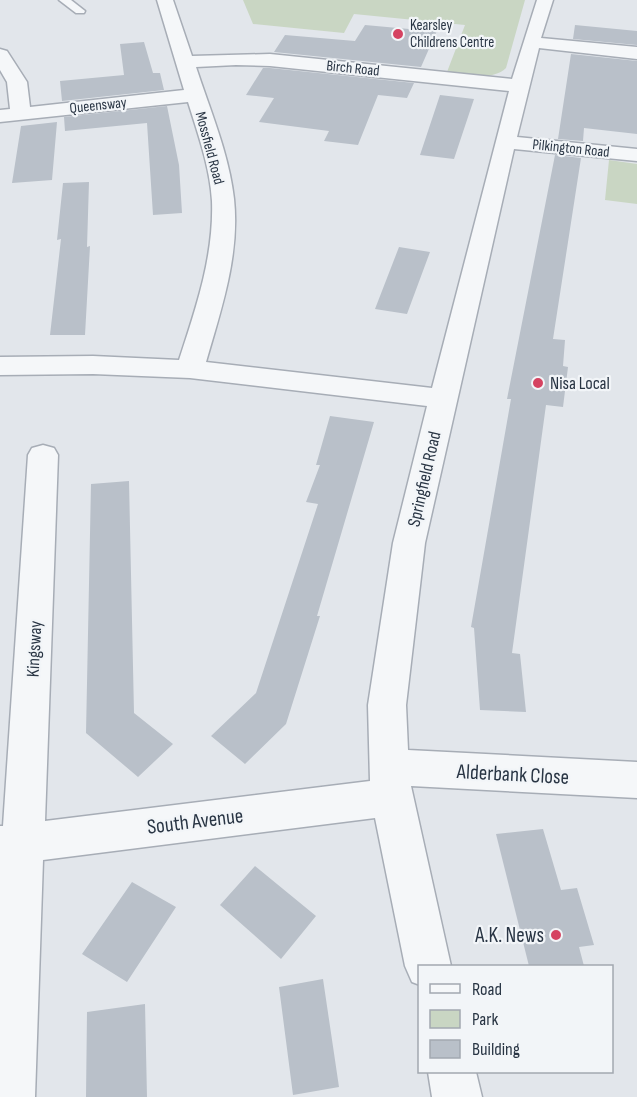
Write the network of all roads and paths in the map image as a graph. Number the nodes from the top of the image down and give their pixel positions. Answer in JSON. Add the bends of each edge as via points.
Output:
{"nodes":[{"id":1,"x":64,"y":0,"type":"edge"},
{"id":2,"x":165,"y":0,"type":"edge"},
{"id":3,"x":545,"y":0,"type":"edge"},
{"id":4,"x":80,"y":11,"type":"dead end"},
{"id":5,"x":531,"y":42,"type":"junction"},
{"id":6,"x":637,"y":53,"type":"edge"},
{"id":7,"x":0,"y":55,"type":"edge"},
{"id":8,"x":186,"y":62,"type":"junction"},
{"id":9,"x":520,"y":86,"type":"junction"},
{"id":10,"x":196,"y":95,"type":"junction"},
{"id":11,"x":21,"y":114,"type":"junction"},
{"id":12,"x":0,"y":116,"type":"edge"},
{"id":13,"x":505,"y":142,"type":"junction"},
{"id":14,"x":637,"y":154,"type":"edge"},
{"id":15,"x":0,"y":366,"type":"edge"},
{"id":16,"x":190,"y":369,"type":"junction"},
{"id":17,"x":442,"y":398,"type":"junction"},
{"id":18,"x":43,"y":455,"type":"dead end"},
{"id":19,"x":637,"y":780,"type":"edge"},
{"id":20,"x":390,"y":782,"type":"junction"},
{"id":21,"x":12,"y":844,"type":"edge"},
{"id":22,"x":428,"y":965,"type":"edge"},
{"id":23,"x":452,"y":1073,"type":"edge"},
{"id":24,"x":10,"y":1097,"type":"edge"},
{"id":25,"x":457,"y":1097,"type":"edge"}],
"edges":[{"from":1,"to":4,"type":"lane"},
{"from":2,"to":8,"type":"street","name":"Mossfield Road"},
{"from":3,"to":5,"type":"street","name":"Springfield Road"},
{"from":5,"to":6,"type":"street"},
{"from":5,"to":9,"type":"street","name":"Springfield Road"},
{"from":7,"to":11,"type":"street","via":[[17,82]]},
{"from":8,"to":9,"type":"street","name":"Birch Road","via":[[270,60]]},
{"from":8,"to":10,"type":"street","name":"Mossfield Road"},
{"from":9,"to":13,"type":"street","name":"Springfield Road"},
{"from":10,"to":11,"type":"street","name":"Queensway"},
{"from":10,"to":16,"type":"street","name":"Mossfield Road","via":[[216,159],[223,201],[215,289]]},
{"from":11,"to":12,"type":"street","name":"Queensway"},
{"from":13,"to":14,"type":"street","name":"Pilkington Road"},
{"from":13,"to":17,"type":"street","name":"Springfield Road"},
{"from":15,"to":16,"type":"street"},
{"from":16,"to":17,"type":"street"},
{"from":17,"to":20,"type":"street","name":"Springfield Road","via":[[409,543],[387,705]]},
{"from":18,"to":21,"type":"street","name":"Kingsway"},
{"from":19,"to":20,"type":"street","name":"Alderbank Close"},
{"from":20,"to":21,"type":"street","name":"South Avenue"},
{"from":20,"to":22,"type":"street","name":"Springfield Road"},
{"from":21,"to":24,"type":"street","name":"Kingsway"},
{"from":23,"to":25,"type":"street"}]}
